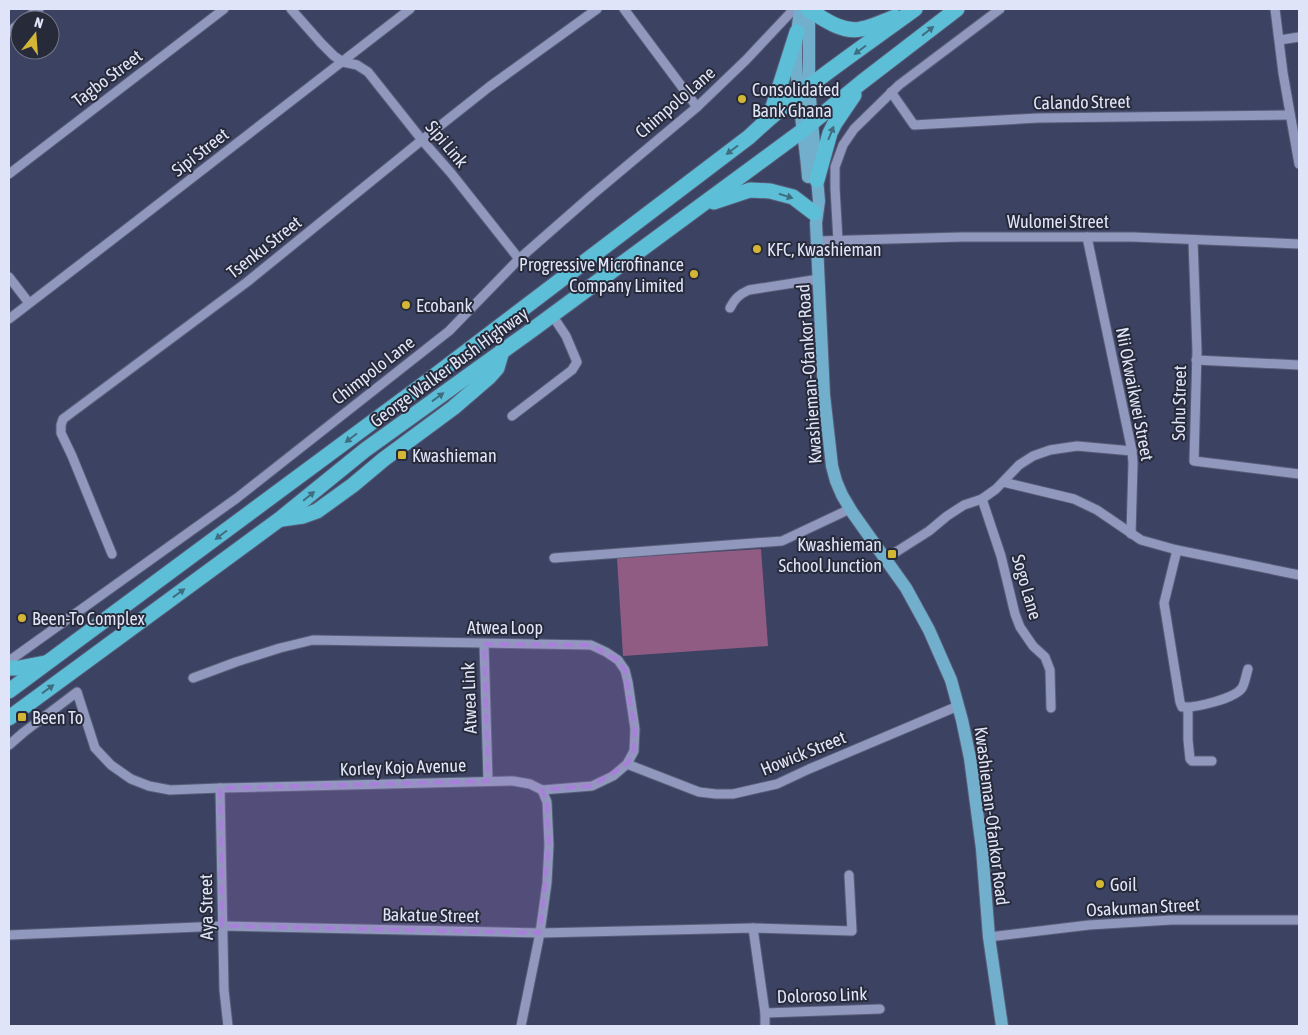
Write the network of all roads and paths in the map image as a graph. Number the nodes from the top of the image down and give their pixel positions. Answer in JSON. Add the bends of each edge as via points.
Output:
{"nodes":[{"id":1,"x":224,"y":9,"type":"edge"},
{"id":2,"x":291,"y":9,"type":"edge"},
{"id":3,"x":410,"y":9,"type":"edge"},
{"id":4,"x":597,"y":9,"type":"edge"},
{"id":5,"x":624,"y":9,"type":"edge"},
{"id":6,"x":803,"y":9,"type":"edge"},
{"id":7,"x":914,"y":9,"type":"edge"},
{"id":8,"x":957,"y":9,"type":"edge"},
{"id":9,"x":1000,"y":9,"type":"edge"},
{"id":10,"x":1275,"y":9,"type":"edge"},
{"id":11,"x":797,"y":32,"type":"junction"},
{"id":12,"x":1299,"y":37,"type":"edge"},
{"id":13,"x":1280,"y":40,"type":"junction"},
{"id":14,"x":343,"y":62,"type":"junction"},
{"id":15,"x":862,"y":82,"type":"junction"},
{"id":16,"x":804,"y":91,"type":"junction"},
{"id":17,"x":891,"y":92,"type":"junction"},
{"id":18,"x":697,"y":107,"type":"junction"},
{"id":19,"x":1290,"y":115,"type":"junction"},
{"id":20,"x":768,"y":120,"type":"junction"},
{"id":21,"x":807,"y":127,"type":"junction"},
{"id":22,"x":422,"y":140,"type":"junction"},
{"id":23,"x":1298,"y":151,"type":"edge"},
{"id":24,"x":1299,"y":164,"type":"edge"},
{"id":25,"x":9,"y":174,"type":"edge"},
{"id":26,"x":817,"y":180,"type":"junction"},
{"id":27,"x":690,"y":213,"type":"junction"},
{"id":28,"x":815,"y":218,"type":"junction"},
{"id":29,"x":1087,"y":237,"type":"junction"},
{"id":30,"x":1193,"y":240,"type":"junction"},
{"id":31,"x":838,"y":241,"type":"junction"},
{"id":32,"x":817,"y":242,"type":"junction"},
{"id":33,"x":1299,"y":244,"type":"edge"},
{"id":34,"x":519,"y":260,"type":"junction"},
{"id":35,"x":9,"y":277,"type":"edge"},
{"id":36,"x":819,"y":279,"type":"junction"},
{"id":37,"x":28,"y":303,"type":"junction"},
{"id":38,"x":730,"y":308,"type":"dead end"},
{"id":39,"x":552,"y":314,"type":"junction"},
{"id":40,"x":9,"y":319,"type":"edge"},
{"id":41,"x":1196,"y":360,"type":"junction"},
{"id":42,"x":1299,"y":365,"type":"edge"},
{"id":43,"x":512,"y":416,"type":"dead end"},
{"id":44,"x":1132,"y":451,"type":"junction"},
{"id":45,"x":1299,"y":474,"type":"edge"},
{"id":46,"x":1003,"y":482,"type":"junction"},
{"id":47,"x":982,"y":499,"type":"junction"},
{"id":48,"x":850,"y":509,"type":"junction"},
{"id":49,"x":1131,"y":534,"type":"junction"},
{"id":50,"x":1177,"y":550,"type":"junction"},
{"id":51,"x":112,"y":554,"type":"dead end"},
{"id":52,"x":554,"y":558,"type":"dead end"},
{"id":53,"x":885,"y":559,"type":"junction"},
{"id":54,"x":1299,"y":576,"type":"edge"},
{"id":55,"x":484,"y":644,"type":"junction"},
{"id":56,"x":9,"y":661,"type":"edge"},
{"id":57,"x":49,"y":662,"type":"junction"},
{"id":58,"x":9,"y":668,"type":"edge"},
{"id":59,"x":1248,"y":669,"type":"dead end"},
{"id":60,"x":194,"y":678,"type":"dead end"},
{"id":61,"x":9,"y":691,"type":"edge"},
{"id":62,"x":958,"y":706,"type":"junction"},
{"id":63,"x":1051,"y":708,"type":"dead end"},
{"id":64,"x":1188,"y":708,"type":"junction"},
{"id":65,"x":9,"y":718,"type":"edge"},
{"id":66,"x":9,"y":745,"type":"edge"},
{"id":67,"x":1212,"y":761,"type":"dead end"},
{"id":68,"x":627,"y":764,"type":"junction"},
{"id":69,"x":488,"y":781,"type":"junction"},
{"id":70,"x":220,"y":788,"type":"junction"},
{"id":71,"x":542,"y":790,"type":"junction"},
{"id":72,"x":849,"y":875,"type":"dead end"},
{"id":73,"x":1299,"y":920,"type":"edge"},
{"id":74,"x":222,"y":926,"type":"junction"},
{"id":75,"x":754,"y":928,"type":"junction"},
{"id":76,"x":540,"y":933,"type":"junction"},
{"id":77,"x":9,"y":935,"type":"edge"},
{"id":78,"x":989,"y":936,"type":"junction"},
{"id":79,"x":880,"y":1009,"type":"dead end"},
{"id":80,"x":765,"y":1013,"type":"junction"},
{"id":81,"x":228,"y":1026,"type":"edge"},
{"id":82,"x":521,"y":1026,"type":"edge"},
{"id":83,"x":765,"y":1026,"type":"edge"},
{"id":84,"x":1002,"y":1026,"type":"edge"}],
"edges":[{"from":1,"to":25,"type":"street","name":"Tagbo Street"},
{"from":2,"to":14,"type":"street","name":"Sipi Link","via":[[321,44]]},
{"from":3,"to":14,"type":"street","name":"Sipi Street"},
{"from":4,"to":22,"type":"street","name":"Tsenku Street"},
{"from":5,"to":18,"type":"street"},
{"from":6,"to":7,"type":"highway","via":[[842,28],[859,30]]},
{"from":6,"to":11,"type":"main road","name":"Kwashieman-Ofankor Road","via":[[800,10]]},
{"from":6,"to":16,"type":"main road","name":"Kwashieman-Ofankor Road"},
{"from":6,"to":18,"type":"street","name":"Chimpolo Lane"},
{"from":7,"to":16,"type":"highway","name":"George Walker Bush Highway","one_way":true},
{"from":15,"to":8,"type":"highway","name":"George Walker Bush Highway","one_way":true},
{"from":9,"to":17,"type":"street"},
{"from":10,"to":13,"type":"street"},
{"from":11,"to":16,"type":"main road","name":"Kwashieman-Ofankor Road","via":[[796,53]]},
{"from":11,"to":20,"type":"highway"},
{"from":12,"to":13,"type":"street"},
{"from":13,"to":19,"type":"street"},
{"from":14,"to":22,"type":"street","name":"Sipi Link","via":[[368,72]]},
{"from":14,"to":37,"type":"street","name":"Sipi Street"},
{"from":15,"to":21,"type":"highway","name":"George Walker Bush Highway"},
{"from":26,"to":15,"type":"highway","one_way":true,"via":[[830,133]]},
{"from":16,"to":20,"type":"highway","name":"George Walker Bush Highway"},
{"from":16,"to":21,"type":"main road","name":"Kwashieman-Ofankor Road"},
{"from":17,"to":19,"type":"street","name":"Calando Street","via":[[914,125],[1038,118]]},
{"from":17,"to":31,"type":"street","via":[[854,129],[843,145],[835,167]]},
{"from":18,"to":34,"type":"street","name":"Chimpolo Lane"},
{"from":19,"to":23,"type":"street"},
{"from":20,"to":57,"type":"highway","name":"George Walker Bush Highway","one_way":true,"via":[[425,383]]},
{"from":21,"to":26,"type":"main road","name":"Kwashieman-Ofankor Road"},
{"from":21,"to":27,"type":"highway","name":"George Walker Bush Highway"},
{"from":21,"to":28,"type":"main road","name":"Kwashieman-Ofankor Road"},
{"from":22,"to":34,"type":"street","name":"Sipi Link"},
{"from":22,"to":51,"type":"street","name":"Tsenku Street","via":[[247,282],[63,419],[61,433]]},
{"from":23,"to":24,"type":"street"},
{"from":26,"to":28,"type":"main road","name":"Kwashieman-Ofankor Road","via":[[819,201]]},
{"from":27,"to":28,"type":"highway","one_way":true,"via":[[750,190],[793,197]]},
{"from":27,"to":39,"type":"highway","name":"George Walker Bush Highway"},
{"from":28,"to":32,"type":"main road","name":"Kwashieman-Ofankor Road"},
{"from":29,"to":30,"type":"street","name":"Wulomei Street"},
{"from":29,"to":31,"type":"street","name":"Wulomei Street"},
{"from":29,"to":44,"type":"street","name":"Nii Okwaikwei Street"},
{"from":30,"to":33,"type":"street","name":"Wulomei Street"},
{"from":30,"to":41,"type":"street","name":"Sohu Street"},
{"from":31,"to":32,"type":"street","name":"Wulomei Street"},
{"from":32,"to":36,"type":"main road","name":"Kwashieman-Ofankor Road"},
{"from":34,"to":56,"type":"street","name":"Chimpolo Lane","via":[[449,331],[236,498]]},
{"from":35,"to":37,"type":"street"},
{"from":36,"to":38,"type":"street","via":[[749,290],[741,293]]},
{"from":36,"to":48,"type":"main road","name":"Kwashieman-Ofankor Road","via":[[824,395],[832,466]]},
{"from":37,"to":40,"type":"street","name":"Sipi Street"},
{"from":39,"to":43,"type":"street","via":[[577,362],[572,370]]},
{"from":65,"to":39,"type":"highway","name":"George Walker Bush Highway","one_way":true,"via":[[280,519],[365,450]]},
{"from":41,"to":42,"type":"street"},
{"from":41,"to":45,"type":"street","name":"Sohu Street","via":[[1194,461]]},
{"from":44,"to":46,"type":"street","via":[[1077,446],[1050,450],[1019,465]]},
{"from":44,"to":49,"type":"street","name":"Nii Okwaikwei Street"},
{"from":46,"to":47,"type":"street"},
{"from":46,"to":49,"type":"street","via":[[1074,499],[1097,510]]},
{"from":47,"to":53,"type":"street","via":[[964,505]]},
{"from":47,"to":63,"type":"street","name":"Sogo Lane","via":[[1020,627],[1044,657],[1050,670]]},
{"from":48,"to":52,"type":"street","via":[[782,540]]},
{"from":48,"to":53,"type":"main road","name":"Kwashieman-Ofankor Road"},
{"from":49,"to":50,"type":"street"},
{"from":50,"to":54,"type":"street"},
{"from":50,"to":64,"type":"street","via":[[1164,603],[1180,702],[1182,707]]},
{"from":53,"to":62,"type":"main road","name":"Kwashieman-Ofankor Road","via":[[906,588],[929,630]]},
{"from":55,"to":60,"type":"street","name":"Atwea Loop","via":[[313,640]]},
{"from":55,"to":68,"type":"street","name":"Atwea Loop","via":[[591,645],[618,660],[628,682],[635,729],[634,751]]},
{"from":55,"to":69,"type":"street","name":"Atwea Link"},
{"from":57,"to":58,"type":"highway"},
{"from":57,"to":61,"type":"highway","name":"George Walker Bush Highway"},
{"from":59,"to":64,"type":"street","via":[[1241,689],[1220,700]]},
{"from":62,"to":68,"type":"street","name":"Howick Street","via":[[776,784],[733,794],[699,792]]},
{"from":62,"to":78,"type":"main road","name":"Kwashieman-Ofankor Road","via":[[970,758]]},
{"from":64,"to":67,"type":"street","via":[[1190,759]]},
{"from":66,"to":70,"type":"street","name":"Korley Kojo Avenue","via":[[77,692],[95,748],[131,779],[170,790]]},
{"from":68,"to":71,"type":"street","via":[[613,776],[592,786]]},
{"from":69,"to":70,"type":"street","name":"Korley Kojo Avenue"},
{"from":69,"to":71,"type":"street","name":"Korley Kojo Avenue","via":[[513,781]]},
{"from":70,"to":74,"type":"street","name":"Aya Street"},
{"from":71,"to":76,"type":"street","via":[[547,802],[548,845]]},
{"from":72,"to":75,"type":"street","name":"Bakatue Street","via":[[852,932]]},
{"from":73,"to":78,"type":"street","name":"Osakuman Street","via":[[1171,920]]},
{"from":74,"to":76,"type":"street","name":"Bakatue Street"},
{"from":74,"to":77,"type":"street","name":"Bakatue Street"},
{"from":74,"to":81,"type":"street","name":"Aya Street"},
{"from":75,"to":76,"type":"street","name":"Bakatue Street"},
{"from":75,"to":80,"type":"street"},
{"from":76,"to":82,"type":"street"},
{"from":78,"to":84,"type":"main road","name":"Kwashieman-Ofankor Road"},
{"from":79,"to":80,"type":"street","name":"Doloroso Link"},
{"from":80,"to":83,"type":"street"}]}
